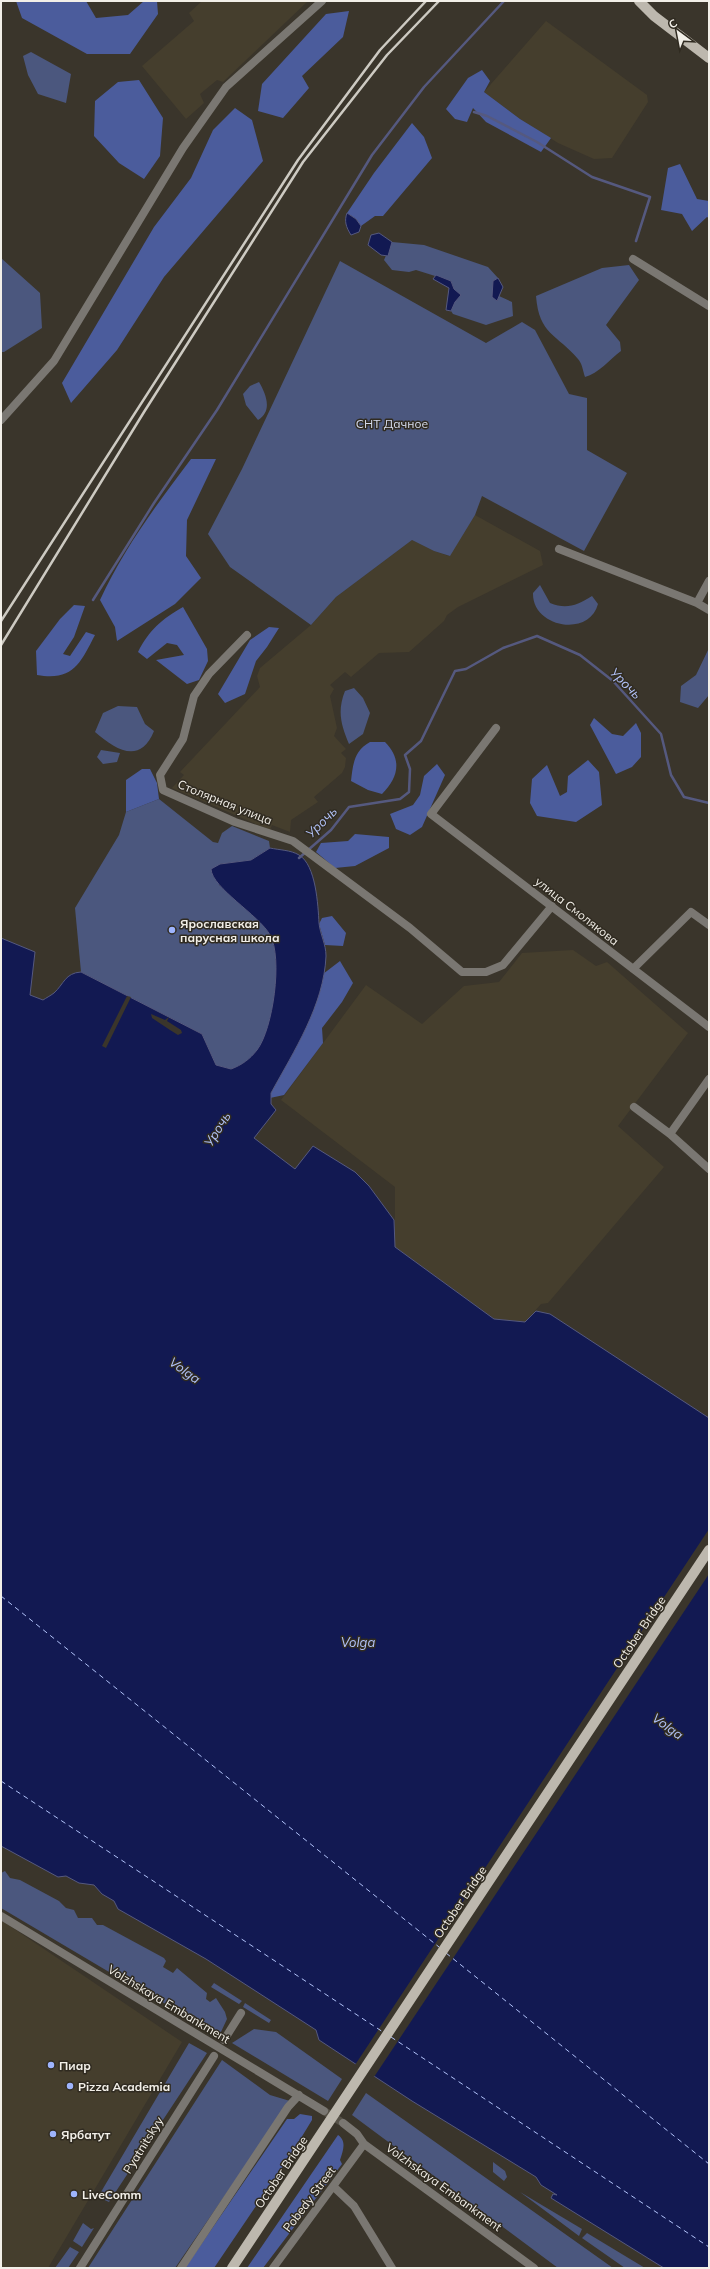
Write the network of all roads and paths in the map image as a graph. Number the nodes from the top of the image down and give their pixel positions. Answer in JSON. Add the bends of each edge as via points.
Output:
{"nodes":[{"id":1,"x":322,"y":1,"type":"edge"},
{"id":2,"x":640,"y":1,"type":"edge"},
{"id":3,"x":709,"y":58,"type":"edge"},
{"id":4,"x":634,"y":259,"type":"dead end"},
{"id":5,"x":709,"y":306,"type":"edge"},
{"id":6,"x":1,"y":420,"type":"edge"},
{"id":7,"x":559,"y":549,"type":"dead end"},
{"id":8,"x":709,"y":581,"type":"edge"},
{"id":9,"x":697,"y":603,"type":"junction"},
{"id":10,"x":709,"y":610,"type":"edge"},
{"id":11,"x":247,"y":635,"type":"dead end"},
{"id":12,"x":496,"y":728,"type":"dead end"},
{"id":13,"x":552,"y":906,"type":"junction"},
{"id":14,"x":709,"y":924,"type":"edge"},
{"id":15,"x":633,"y":969,"type":"junction"},
{"id":16,"x":709,"y":1027,"type":"edge"},
{"id":17,"x":709,"y":1079,"type":"edge"},
{"id":18,"x":634,"y":1107,"type":"dead end"},
{"id":19,"x":670,"y":1134,"type":"junction"},
{"id":20,"x":709,"y":1169,"type":"edge"},
{"id":21,"x":709,"y":1550,"type":"edge"},
{"id":22,"x":1,"y":1916,"type":"edge"},
{"id":23,"x":241,"y":2013,"type":"dead end"},
{"id":24,"x":224,"y":2040,"type":"dead end"},
{"id":25,"x":214,"y":2056,"type":"dead end"},
{"id":26,"x":299,"y":2095,"type":"junction"},
{"id":27,"x":324,"y":2111,"type":"tunnel mouth"},
{"id":28,"x":343,"y":2123,"type":"tunnel mouth"},
{"id":29,"x":364,"y":2144,"type":"junction"},
{"id":30,"x":334,"y":2187,"type":"junction"},
{"id":31,"x":80,"y":2268,"type":"edge"},
{"id":32,"x":181,"y":2268,"type":"edge"},
{"id":33,"x":232,"y":2268,"type":"edge"},
{"id":34,"x":273,"y":2268,"type":"edge"},
{"id":35,"x":392,"y":2268,"type":"edge"},
{"id":36,"x":534,"y":2268,"type":"edge"}],
"edges":[{"from":1,"to":6,"type":"street","via":[[226,87],[183,148],[54,361]]},
{"from":2,"to":3,"type":"main road","via":[[654,16]]},
{"from":4,"to":5,"type":"street"},
{"from":7,"to":9,"type":"street"},
{"from":8,"to":9,"type":"street"},
{"from":9,"to":10,"type":"street"},
{"from":11,"to":13,"type":"street","name":"Столярная улица","via":[[209,674],[194,696],[183,739],[160,776],[163,790],[235,822],[292,841],[410,928],[462,972],[486,972],[503,965]]},
{"from":12,"to":13,"type":"street","name":"улица Смолякова","via":[[431,814]]},
{"from":13,"to":15,"type":"street","name":"улица Смолякова"},
{"from":14,"to":15,"type":"street","via":[[691,912]]},
{"from":15,"to":16,"type":"street","name":"улица Смолякова"},
{"from":17,"to":19,"type":"street"},
{"from":18,"to":19,"type":"street"},
{"from":19,"to":20,"type":"street"},
{"from":21,"to":33,"type":"main road","name":"October Bridge"},
{"from":22,"to":26,"type":"street","name":"Volzhskaya Embankment"},
{"from":23,"to":24,"type":"street"},
{"from":25,"to":31,"type":"street","name":"Pyatnitskyy"},
{"from":26,"to":27,"type":"street","name":"Volzhskaya Embankment"},
{"from":26,"to":32,"type":"street","via":[[288,2107]]},
{"from":28,"to":29,"type":"street","name":"Volzhskaya Embankment","via":[[357,2134]]},
{"from":29,"to":30,"type":"street","name":"Pobedy Street"},
{"from":29,"to":36,"type":"street","name":"Volzhskaya Embankment"},
{"from":30,"to":34,"type":"street","name":"Pobedy Street"},
{"from":30,"to":35,"type":"street","via":[[354,2206]]}]}
